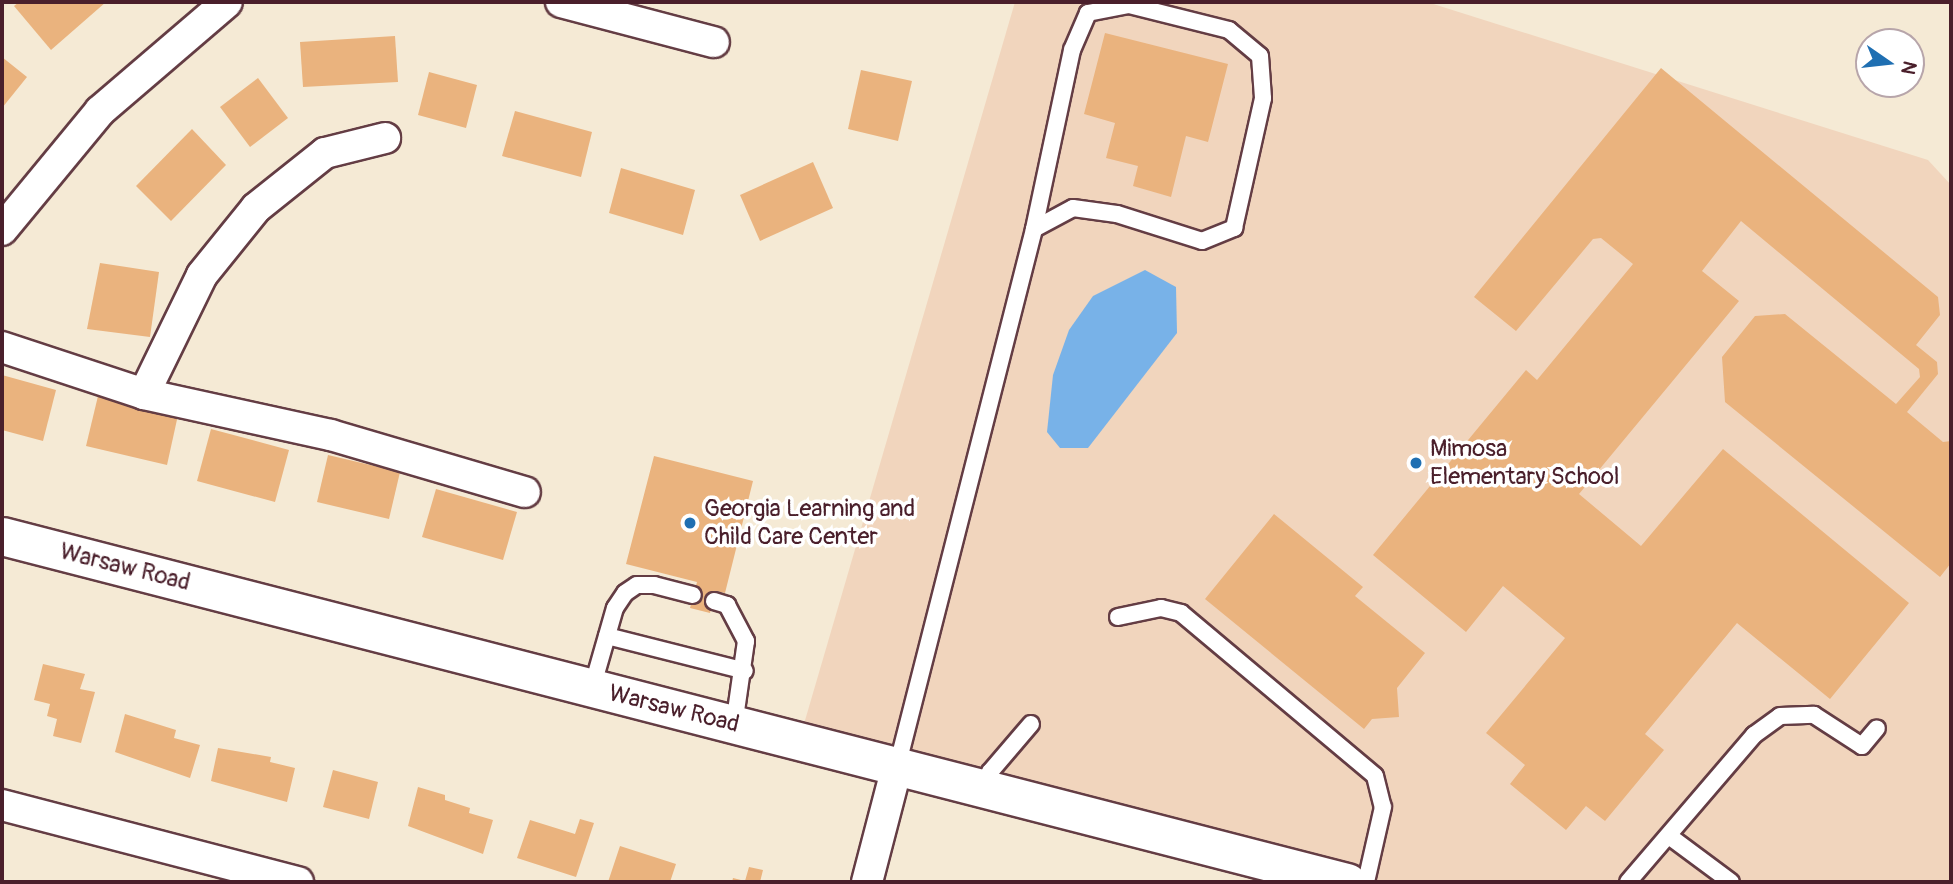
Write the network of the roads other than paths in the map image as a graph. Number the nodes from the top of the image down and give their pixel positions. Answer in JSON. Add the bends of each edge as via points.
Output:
{"nodes":[{"id":1,"x":227,"y":2,"type":"edge"},
{"id":2,"x":561,"y":2,"type":"edge"},
{"id":3,"x":714,"y":42,"type":"dead end"},
{"id":4,"x":385,"y":138,"type":"dead end"},
{"id":5,"x":1034,"y":229,"type":"junction"},
{"id":6,"x":2,"y":230,"type":"edge"},
{"id":7,"x":2,"y":347,"type":"edge"},
{"id":8,"x":145,"y":394,"type":"junction"},
{"id":9,"x":525,"y":492,"type":"dead end"},
{"id":10,"x":2,"y":536,"type":"edge"},
{"id":11,"x":694,"y":595,"type":"dead end"},
{"id":12,"x":714,"y":600,"type":"dead end"},
{"id":13,"x":1118,"y":617,"type":"dead end"},
{"id":14,"x":607,"y":636,"type":"junction"},
{"id":15,"x":745,"y":671,"type":"junction"},
{"id":16,"x":592,"y":688,"type":"junction"},
{"id":17,"x":1031,"y":724,"type":"dead end"},
{"id":18,"x":734,"y":725,"type":"junction"},
{"id":19,"x":1877,"y":728,"type":"dead end"},
{"id":20,"x":897,"y":767,"type":"junction"},
{"id":21,"x":984,"y":789,"type":"junction"},
{"id":22,"x":2,"y":805,"type":"edge"},
{"id":23,"x":1669,"y":836,"type":"junction"},
{"id":24,"x":298,"y":882,"type":"edge"},
{"id":25,"x":867,"y":882,"type":"edge"},
{"id":26,"x":1346,"y":882,"type":"edge"},
{"id":27,"x":1366,"y":882,"type":"edge"},
{"id":28,"x":1628,"y":882,"type":"edge"},
{"id":29,"x":1731,"y":882,"type":"edge"}],
"edges":[{"from":1,"to":6,"type":"street","via":[[100,111]]},
{"from":2,"to":3,"type":"street"},
{"from":4,"to":8,"type":"street","via":[[325,153],[256,208],[202,275]]},
{"from":5,"to":5,"type":"lane","via":[[1073,208],[1117,214],[1202,241],[1234,228],[1263,98],[1260,56],[1229,30],[1142,8],[1129,5],[1088,13],[1072,50]]},
{"from":5,"to":20,"type":"lane"},
{"from":7,"to":8,"type":"street"},
{"from":8,"to":9,"type":"street","via":[[331,435]]},
{"from":10,"to":16,"type":"street","name":"Warsaw Road"},
{"from":11,"to":14,"type":"lane","via":[[637,585],[615,608]]},
{"from":12,"to":15,"type":"lane","via":[[727,606],[738,620],[746,641]]},
{"from":13,"to":27,"type":"lane","via":[[1161,608],[1181,614],[1375,776],[1383,807]]},
{"from":14,"to":15,"type":"lane"},
{"from":14,"to":16,"type":"lane"},
{"from":15,"to":18,"type":"lane"},
{"from":16,"to":18,"type":"street","name":"Warsaw Road"},
{"from":17,"to":21,"type":"lane","via":[[990,772]]},
{"from":18,"to":20,"type":"street","name":"Warsaw Road"},
{"from":19,"to":23,"type":"lane","via":[[1862,746],[1814,715],[1780,716],[1754,736]]},
{"from":20,"to":21,"type":"street","name":"Warsaw Road"},
{"from":20,"to":25,"type":"street"},
{"from":21,"to":26,"type":"street","name":"Warsaw Road"},
{"from":22,"to":24,"type":"street"},
{"from":23,"to":28,"type":"lane"},
{"from":23,"to":29,"type":"lane"}]}
